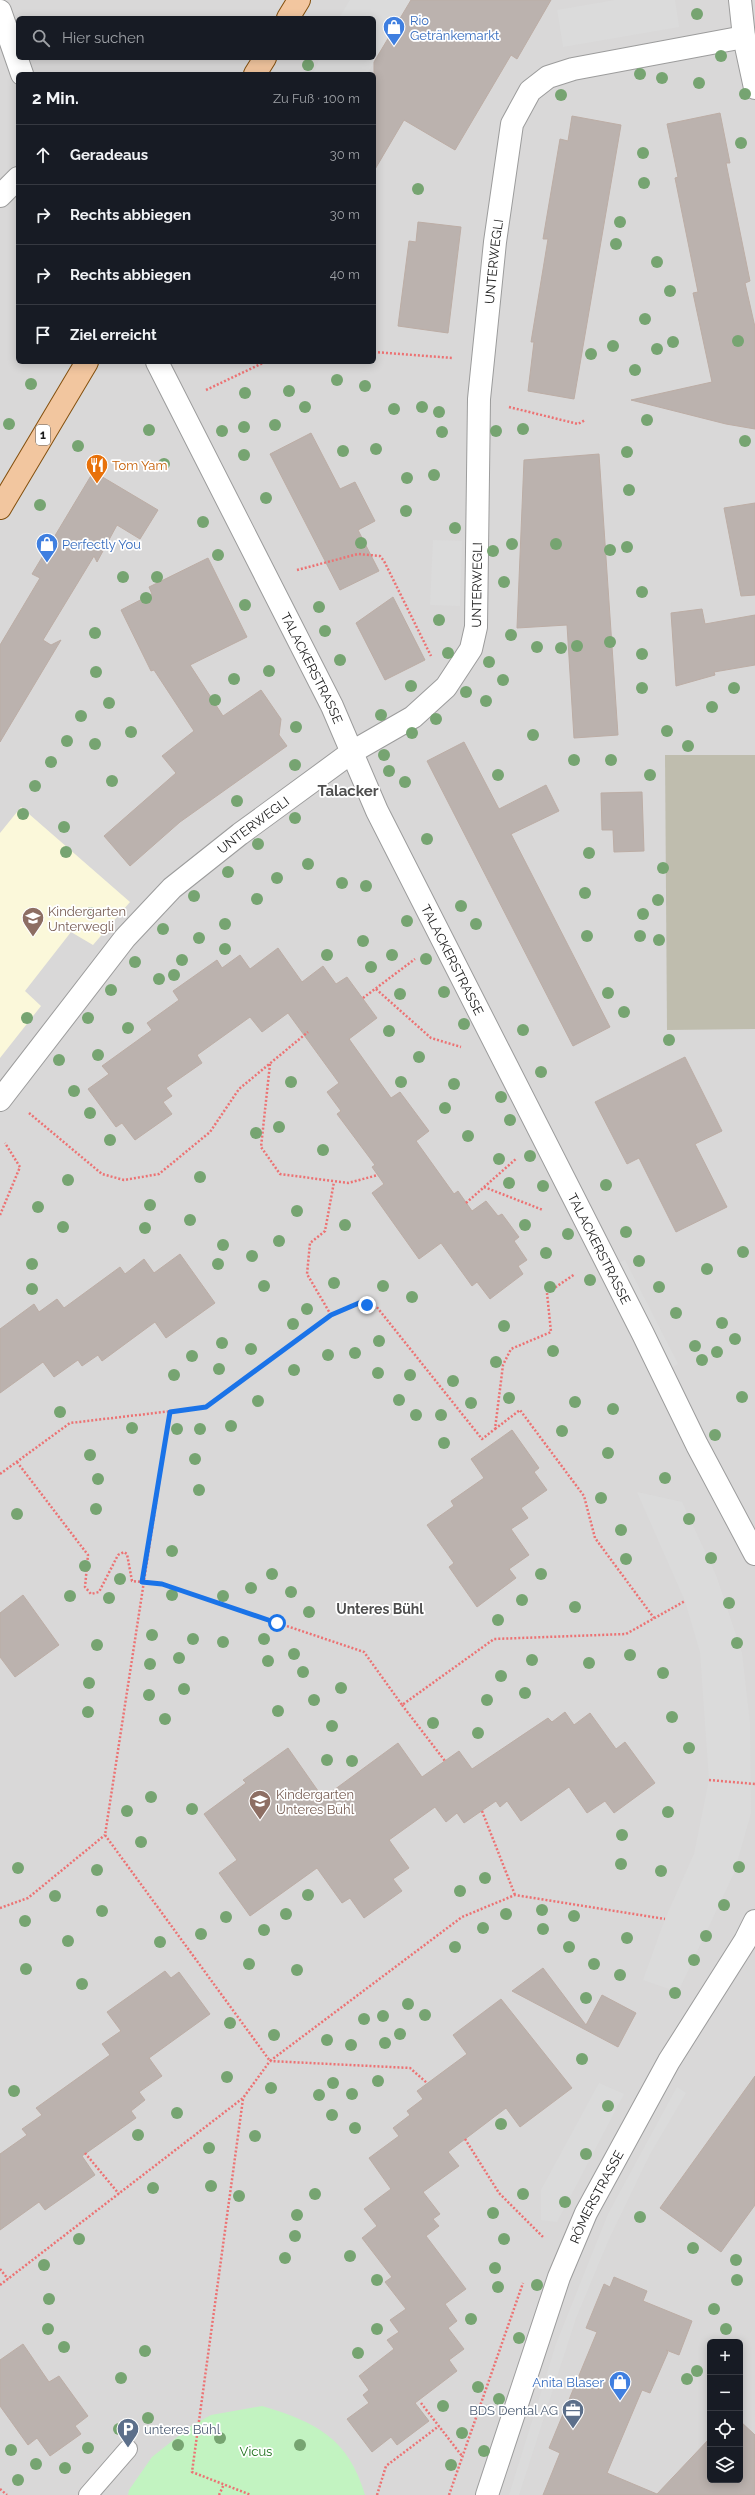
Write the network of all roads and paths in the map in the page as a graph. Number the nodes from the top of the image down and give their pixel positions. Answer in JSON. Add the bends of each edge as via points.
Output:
{"nodes":[{"id":1,"x":299,"y":0,"type":"edge"},
{"id":2,"x":740,"y":0,"type":"edge"},
{"id":3,"x":0,"y":11,"type":"edge"},
{"id":4,"x":289,"y":16,"type":"edge"},
{"id":5,"x":744,"y":37,"type":"junction"},
{"id":6,"x":16,"y":57,"type":"edge"},
{"id":7,"x":17,"y":60,"type":"edge"},
{"id":8,"x":263,"y":60,"type":"edge"},
{"id":9,"x":21,"y":72,"type":"edge"},
{"id":10,"x":256,"y":72,"type":"edge"},
{"id":11,"x":755,"y":88,"type":"edge"},
{"id":12,"x":16,"y":180,"type":"edge"},
{"id":13,"x":0,"y":196,"type":"edge"},
{"id":14,"x":376,"y":352,"type":"edge"},
{"id":15,"x":443,"y":358,"type":"dead end"},
{"id":16,"x":86,"y":364,"type":"edge"},
{"id":17,"x":158,"y":364,"type":"edge"},
{"id":18,"x":261,"y":364,"type":"edge"},
{"id":19,"x":200,"y":393,"type":"dead end"},
{"id":20,"x":479,"y":400,"type":"junction"},
{"id":21,"x":585,"y":420,"type":"dead end"},
{"id":22,"x":0,"y":508,"type":"edge"},
{"id":23,"x":291,"y":572,"type":"dead end"},
{"id":24,"x":446,"y":687,"type":"junction"},
{"id":25,"x":352,"y":752,"type":"junction"},
{"id":26,"x":415,"y":959,"type":"dead end"},
{"id":27,"x":376,"y":989,"type":"junction"},
{"id":28,"x":363,"y":998,"type":"dead end"},
{"id":29,"x":308,"y":1032,"type":"dead end"},
{"id":30,"x":461,"y":1047,"type":"dead end"},
{"id":31,"x":270,"y":1064,"type":"junction"},
{"id":32,"x":0,"y":1100,"type":"edge"},
{"id":33,"x":28,"y":1112,"type":"dead end"},
{"id":34,"x":5,"y":1143,"type":"dead end"},
{"id":35,"x":517,"y":1158,"type":"dead end"},
{"id":36,"x":378,"y":1175,"type":"dead end"},
{"id":37,"x":334,"y":1182,"type":"junction"},
{"id":38,"x":484,"y":1187,"type":"junction"},
{"id":39,"x":466,"y":1202,"type":"dead end"},
{"id":40,"x":543,"y":1210,"type":"dead end"},
{"id":41,"x":0,"y":1215,"type":"edge"},
{"id":42,"x":575,"y":1274,"type":"dead end"},
{"id":43,"x":331,"y":1315,"type":"junction"},
{"id":44,"x":170,"y":1412,"type":"junction"},
{"id":45,"x":495,"y":1429,"type":"junction"},
{"id":46,"x":17,"y":1462,"type":"junction"},
{"id":47,"x":0,"y":1469,"type":"edge"},
{"id":48,"x":1,"y":1473,"type":"edge"},
{"id":49,"x":755,"y":1554,"type":"edge"},
{"id":50,"x":142,"y":1582,"type":"junction"},
{"id":51,"x":685,"y":1601,"type":"dead end"},
{"id":52,"x":654,"y":1618,"type":"junction"},
{"id":53,"x":402,"y":1705,"type":"junction"},
{"id":54,"x":445,"y":1761,"type":"dead end"},
{"id":55,"x":709,"y":1780,"type":"dead end"},
{"id":56,"x":755,"y":1784,"type":"edge"},
{"id":57,"x":482,"y":1811,"type":"dead end"},
{"id":58,"x":105,"y":1835,"type":"junction"},
{"id":59,"x":515,"y":1895,"type":"junction"},
{"id":60,"x":0,"y":1908,"type":"edge"},
{"id":61,"x":665,"y":1919,"type":"dead end"},
{"id":62,"x":755,"y":1921,"type":"edge"},
{"id":63,"x":270,"y":2060,"type":"junction"},
{"id":64,"x":427,"y":2083,"type":"dead end"},
{"id":65,"x":243,"y":2098,"type":"junction"},
{"id":66,"x":465,"y":2139,"type":"dead end"},
{"id":67,"x":85,"y":2154,"type":"dead end"},
{"id":68,"x":119,"y":2194,"type":"junction"},
{"id":69,"x":544,"y":2239,"type":"dead end"},
{"id":70,"x":0,"y":2269,"type":"edge"},
{"id":71,"x":8,"y":2279,"type":"junction"},
{"id":72,"x":524,"y":2280,"type":"dead end"},
{"id":73,"x":0,"y":2285,"type":"edge"},
{"id":74,"x":421,"y":2403,"type":"dead end"},
{"id":75,"x":439,"y":2426,"type":"junction"},
{"id":76,"x":128,"y":2450,"type":"dead end"},
{"id":77,"x":462,"y":2457,"type":"junction"},
{"id":78,"x":224,"y":2484,"type":"junction"},
{"id":79,"x":0,"y":2488,"type":"edge"},
{"id":80,"x":7,"y":2495,"type":"edge"},
{"id":81,"x":88,"y":2495,"type":"edge"},
{"id":82,"x":219,"y":2495,"type":"edge"},
{"id":83,"x":251,"y":2495,"type":"edge"},
{"id":84,"x":377,"y":2495,"type":"edge"},
{"id":85,"x":449,"y":2495,"type":"edge"},
{"id":86,"x":487,"y":2495,"type":"edge"}],
"edges":[{"from":1,"to":4,"type":"main road"},
{"from":2,"to":5,"type":"street"},
{"from":3,"to":6,"type":"street"},
{"from":5,"to":11,"type":"street"},
{"from":5,"to":20,"type":"street","name":"UNTERWEGLI","via":[[573,69],[548,77],[530,91],[512,124],[495,242]]},
{"from":7,"to":9,"type":"street"},
{"from":8,"to":10,"type":"main road"},
{"from":12,"to":13,"type":"street"},
{"from":14,"to":15,"type":"path"},
{"from":16,"to":22,"type":"main road","number":"1"},
{"from":17,"to":25,"type":"street","name":"TALACKERSTRASSE","via":[[332,706]]},
{"from":18,"to":19,"type":"path"},
{"from":20,"to":21,"type":"path","via":[[578,424]]},
{"from":20,"to":24,"type":"street","name":"UNTERWEGLI","via":[[476,627],[471,649]]},
{"from":23,"to":24,"type":"path","via":[[358,554],[380,556]]},
{"from":24,"to":25,"type":"street","name":"UNTERWEGLI","via":[[413,718]]},
{"from":25,"to":32,"type":"street","name":"UNTERWEGLI","via":[[240,834],[172,888],[125,938]]},
{"from":25,"to":49,"type":"street","name":"TALACKERSTRASSE","via":[[377,811],[644,1334],[697,1445]]},
{"from":26,"to":27,"type":"path"},
{"from":27,"to":28,"type":"path"},
{"from":27,"to":30,"type":"path","via":[[431,1038]]},
{"from":29,"to":31,"type":"path"},
{"from":31,"to":33,"type":"path","via":[[239,1089],[210,1132],[159,1174],[143,1178],[124,1180],[102,1174]]},
{"from":31,"to":37,"type":"path","via":[[262,1147],[280,1174]]},
{"from":34,"to":41,"type":"path","via":[[20,1166]]},
{"from":35,"to":38,"type":"path"},
{"from":36,"to":37,"type":"path","via":[[348,1183]]},
{"from":37,"to":43,"type":"path","via":[[325,1231],[310,1243],[307,1274]]},
{"from":38,"to":39,"type":"path"},
{"from":38,"to":40,"type":"path"},
{"from":42,"to":45,"type":"path","via":[[547,1293],[551,1332],[511,1349],[503,1365]]},
{"from":43,"to":44,"type":"path","via":[[206,1407]]},
{"from":43,"to":45,"type":"path","via":[[359,1303],[376,1306],[482,1438]]},
{"from":44,"to":46,"type":"path","via":[[70,1423]]},
{"from":44,"to":50,"type":"path"},
{"from":45,"to":52,"type":"path","via":[[520,1410],[584,1496],[595,1538]]},
{"from":46,"to":48,"type":"path"},
{"from":46,"to":50,"type":"path","via":[[88,1556],[85,1587],[87,1591],[91,1594],[99,1592],[118,1555],[124,1552],[127,1554],[132,1581]]},
{"from":47,"to":48,"type":"path"},
{"from":50,"to":53,"type":"path","via":[[162,1584],[364,1652]]},
{"from":50,"to":58,"type":"path"},
{"from":51,"to":52,"type":"path"},
{"from":52,"to":53,"type":"path","via":[[626,1634],[494,1639]]},
{"from":53,"to":54,"type":"path"},
{"from":55,"to":56,"type":"path"},
{"from":57,"to":59,"type":"path"},
{"from":58,"to":60,"type":"path","via":[[28,1898]]},
{"from":58,"to":63,"type":"path"},
{"from":59,"to":61,"type":"path"},
{"from":59,"to":63,"type":"path","via":[[462,1917]]},
{"from":62,"to":86,"type":"street","name":"RÖMERSTRASSE","via":[[669,2061],[586,2213],[559,2277]]},
{"from":63,"to":64,"type":"path","via":[[410,2068]]},
{"from":63,"to":65,"type":"path"},
{"from":65,"to":68,"type":"path"},
{"from":65,"to":78,"type":"path","via":[[192,2472]]},
{"from":66,"to":69,"type":"path","via":[[499,2193]]},
{"from":67,"to":68,"type":"path"},
{"from":68,"to":71,"type":"path"},
{"from":70,"to":71,"type":"path"},
{"from":71,"to":73,"type":"path"},
{"from":72,"to":77,"type":"path"},
{"from":74,"to":75,"type":"path"},
{"from":75,"to":77,"type":"path"},
{"from":75,"to":84,"type":"path","via":[[386,2466]]},
{"from":76,"to":81,"type":"lane"},
{"from":77,"to":85,"type":"path"},
{"from":78,"to":82,"type":"path"},
{"from":78,"to":83,"type":"path"},
{"from":79,"to":80,"type":"path"}]}
